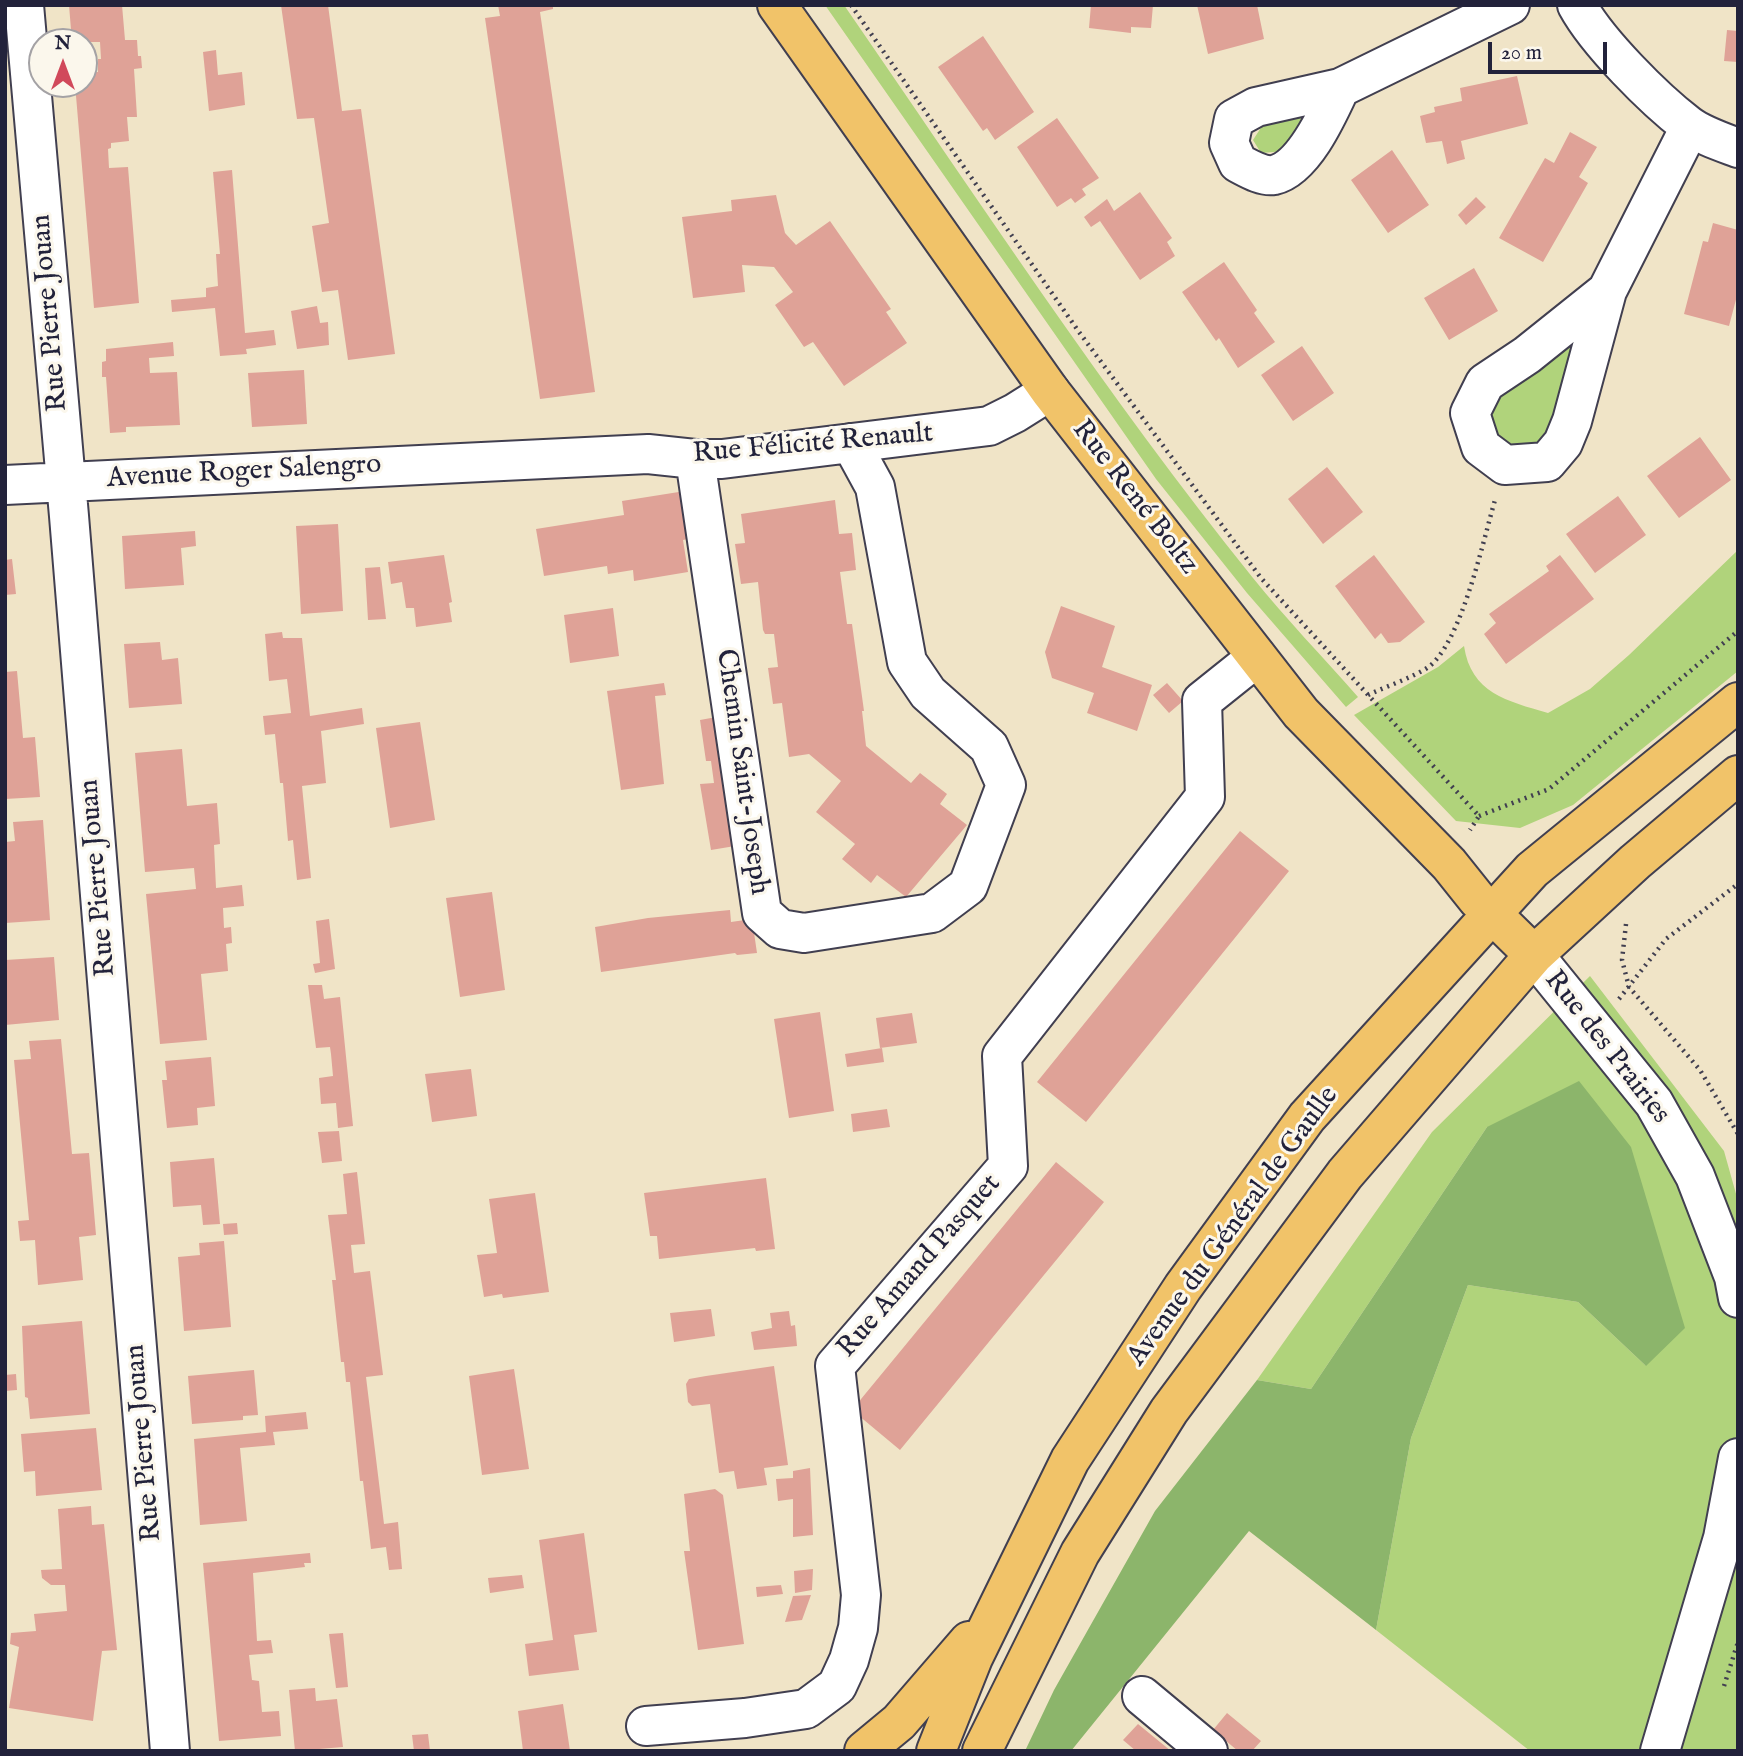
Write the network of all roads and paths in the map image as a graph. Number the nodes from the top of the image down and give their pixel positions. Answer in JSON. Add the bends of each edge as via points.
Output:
{"nodes":[{"id":1,"x":24,"y":5,"type":"edge"},
{"id":2,"x":777,"y":5,"type":"edge"},
{"id":3,"x":851,"y":5,"type":"edge"},
{"id":4,"x":1510,"y":5,"type":"edge"},
{"id":5,"x":1577,"y":5,"type":"edge"},
{"id":6,"x":1340,"y":88,"type":"dead end"},
{"id":7,"x":1690,"y":127,"type":"junction"},
{"id":8,"x":1738,"y":148,"type":"edge"},
{"id":9,"x":1607,"y":291,"type":"junction"},
{"id":10,"x":1050,"y":391,"type":"junction"},
{"id":11,"x":851,"y":443,"type":"junction"},
{"id":12,"x":695,"y":459,"type":"junction"},
{"id":13,"x":482,"y":461,"type":"joint"},
{"id":14,"x":1505,"y":465,"type":"junction"},
{"id":15,"x":66,"y":482,"type":"junction"},
{"id":16,"x":5,"y":485,"type":"edge"},
{"id":17,"x":1738,"y":631,"type":"edge"},
{"id":18,"x":1256,"y":657,"type":"junction"},
{"id":19,"x":1368,"y":695,"type":"junction"},
{"id":20,"x":1738,"y":702,"type":"edge"},
{"id":21,"x":1738,"y":775,"type":"edge"},
{"id":22,"x":1479,"y":816,"type":"junction"},
{"id":23,"x":1449,"y":864,"type":"junction"},
{"id":24,"x":1738,"y":884,"type":"edge"},
{"id":25,"x":1494,"y":913,"type":"junction"},
{"id":26,"x":1626,"y":922,"type":"dead end"},
{"id":27,"x":1534,"y":955,"type":"junction"},
{"id":28,"x":1629,"y":987,"type":"junction"},
{"id":29,"x":1595,"y":1030,"type":"junction"},
{"id":30,"x":1738,"y":1134,"type":"edge"},
{"id":31,"x":1736,"y":1283,"type":"edge"},
{"id":32,"x":1738,"y":1458,"type":"edge"},
{"id":33,"x":998,"y":1608,"type":"junction"},
{"id":34,"x":1142,"y":1696,"type":"dead end"},
{"id":35,"x":646,"y":1726,"type":"dead end"},
{"id":36,"x":170,"y":1751,"type":"edge"},
{"id":37,"x":864,"y":1751,"type":"edge"},
{"id":38,"x":936,"y":1751,"type":"edge"},
{"id":39,"x":982,"y":1751,"type":"edge"},
{"id":40,"x":1208,"y":1751,"type":"edge"},
{"id":41,"x":1660,"y":1751,"type":"edge"}],
"edges":[{"from":1,"to":15,"type":"street","name":"Rue Pierre Jouan"},
{"from":2,"to":10,"type":"main road","name":"Rue René Boltz"},
{"from":3,"to":19,"type":"path","via":[[1079,332],[1261,578]]},
{"from":4,"to":6,"type":"street"},
{"from":5,"to":7,"type":"street","via":[[1639,81]]},
{"from":7,"to":8,"type":"street"},
{"from":7,"to":9,"type":"street"},
{"from":9,"to":14,"type":"street","via":[[1563,443],[1547,462]]},
{"from":9,"to":14,"type":"street","via":[[1485,383],[1470,413],[1481,447]]},
{"from":10,"to":11,"type":"street","name":"Rue Félicité Renault","via":[[989,426]]},
{"from":10,"to":18,"type":"main road","name":"Rue René Boltz"},
{"from":11,"to":12,"type":"street","name":"Rue Félicité Renault"},
{"from":11,"to":12,"type":"street","name":"Chemin Saint-Joseph","via":[[875,486],[907,662],[928,693],[989,747],[1006,785],[968,886],[932,913],[804,933],[780,929],[762,913]]},
{"from":12,"to":13,"type":"street","name":"Rue Félicité Renault","via":[[648,454]]},
{"from":13,"to":15,"type":"street","name":"Avenue Roger Salengro"},
{"from":14,"to":19,"type":"path","via":[[1463,611],[1450,639],[1429,667]]},
{"from":15,"to":16,"type":"street","name":"Avenue Roger Salengro"},
{"from":15,"to":36,"type":"street","name":"Rue Pierre Jouan"},
{"from":17,"to":22,"type":"path","via":[[1549,789]]},
{"from":18,"to":23,"type":"main road","name":"Rue René Boltz","via":[[1301,713]]},
{"from":18,"to":35,"type":"street","name":"Rue Amand Pasquet","via":[[1202,701],[1205,797],[1002,1056],[1009,1166],[835,1366],[861,1595],[858,1628],[838,1686],[806,1709]]},
{"from":19,"to":22,"type":"path"},
{"from":20,"to":25,"type":"main road","name":"Avenue du Général de Gaulle","via":[[1532,870]]},
{"from":21,"to":27,"type":"main road","name":"Avenue du Général de Gaulle"},
{"from":22,"to":23,"type":"path"},
{"from":23,"to":25,"type":"main road","name":"Rue René Boltz"},
{"from":24,"to":28,"type":"path","via":[[1665,939]]},
{"from":25,"to":27,"type":"main road","name":"Rue René Boltz"},
{"from":25,"to":33,"type":"main road","name":"Avenue du Général de Gaulle","via":[[1307,1117],[1183,1287],[1070,1460]]},
{"from":26,"to":28,"type":"path","via":[[1622,960]]},
{"from":27,"to":29,"type":"street","name":"Rue des Prairies"},
{"from":27,"to":39,"type":"main road","name":"Avenue du Général de Gaulle","via":[[1345,1174],[1169,1411],[1080,1553]]},
{"from":28,"to":29,"type":"path"},
{"from":28,"to":30,"type":"path","via":[[1700,1070]]},
{"from":29,"to":31,"type":"street","name":"Rue des Prairies","via":[[1654,1103],[1695,1175]]},
{"from":32,"to":41,"type":"street","via":[[1723,1538]]},
{"from":33,"to":37,"type":"main road","via":[[899,1721]]},
{"from":33,"to":38,"type":"main road","name":"Avenue du Général de Gaulle"},
{"from":34,"to":40,"type":"street"}]}
